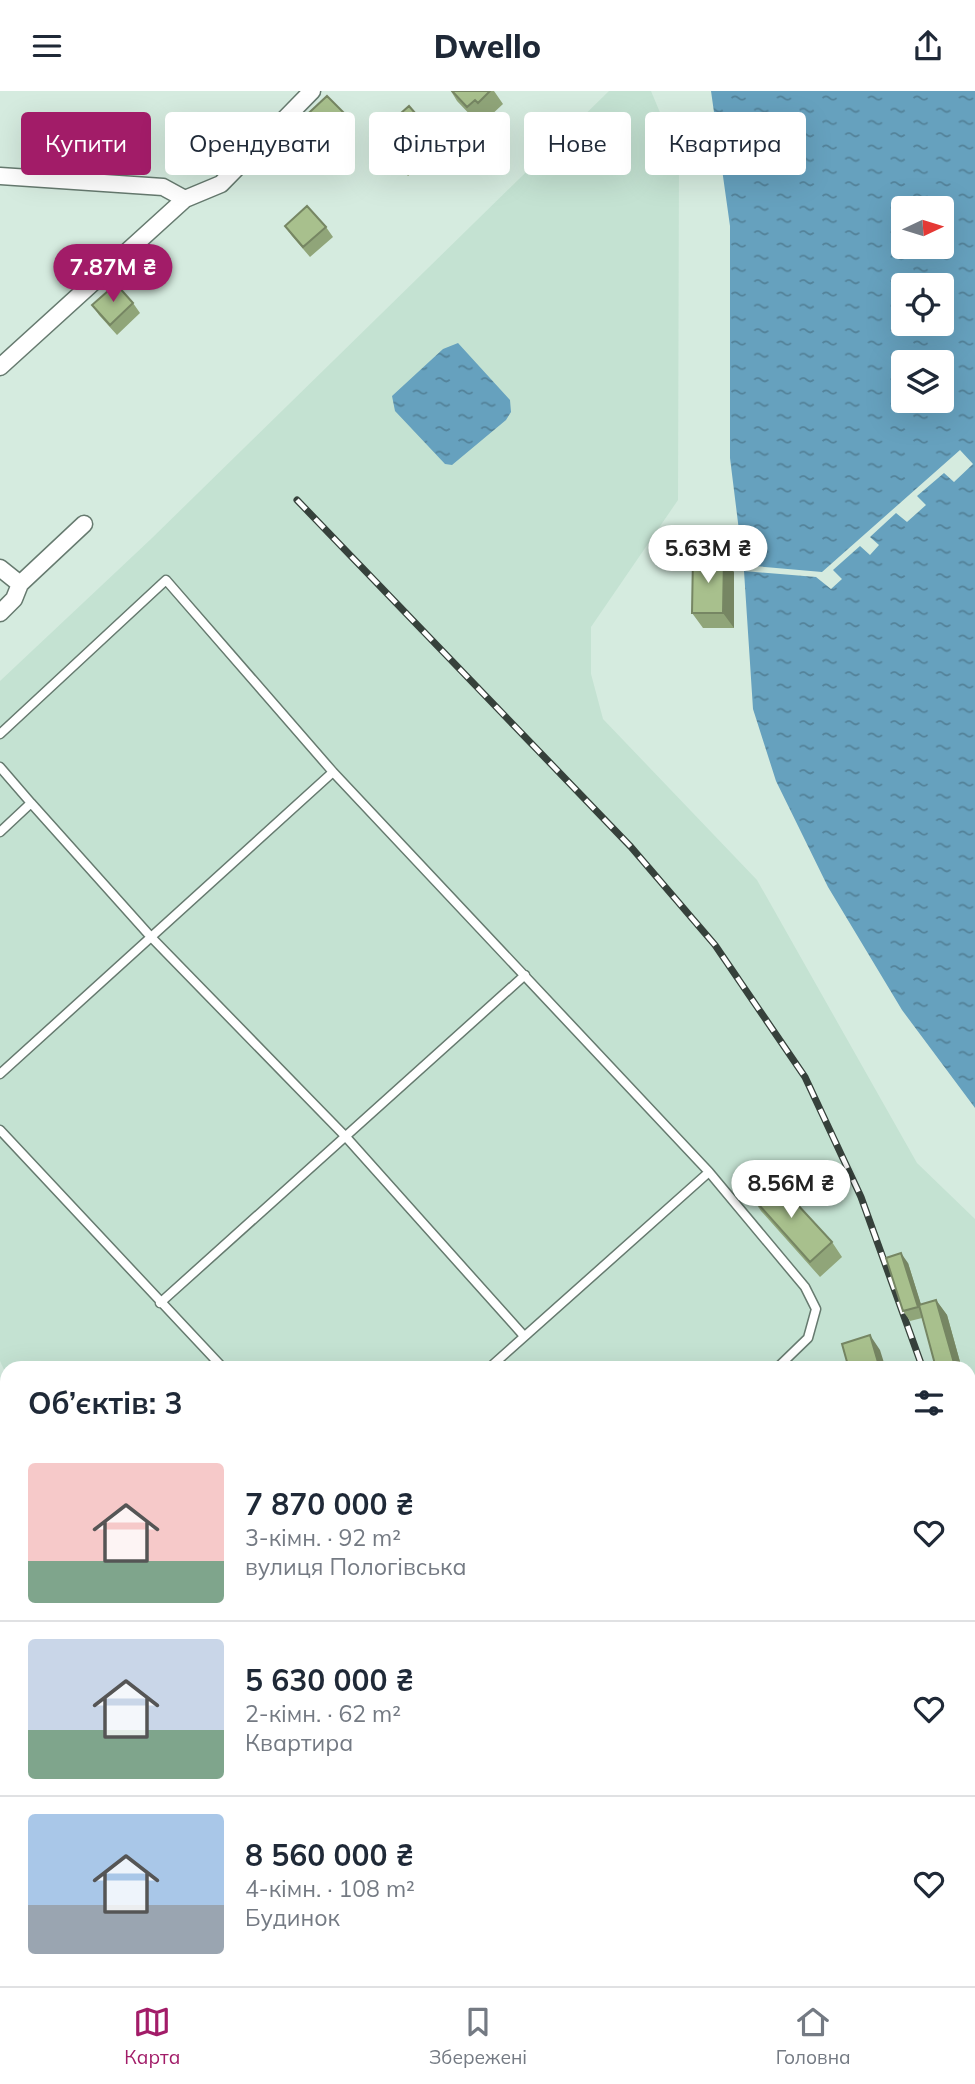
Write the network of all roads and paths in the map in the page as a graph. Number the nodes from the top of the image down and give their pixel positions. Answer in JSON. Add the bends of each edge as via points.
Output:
{"nodes":[{"id":1,"x":312,"y":91,"type":"edge"},
{"id":2,"x":0,"y":176,"type":"edge"},
{"id":3,"x":185,"y":199,"type":"junction"},
{"id":4,"x":0,"y":367,"type":"edge"},
{"id":5,"x":84,"y":524,"type":"dead end"},
{"id":6,"x":0,"y":568,"type":"edge"},
{"id":7,"x":20,"y":584,"type":"junction"},
{"id":8,"x":0,"y":613,"type":"edge"},
{"id":9,"x":0,"y":734,"type":"edge"},
{"id":10,"x":0,"y":767,"type":"edge"},
{"id":11,"x":333,"y":772,"type":"junction"},
{"id":12,"x":31,"y":803,"type":"junction"},
{"id":13,"x":0,"y":832,"type":"edge"},
{"id":14,"x":151,"y":937,"type":"junction"},
{"id":15,"x":525,"y":975,"type":"junction"},
{"id":16,"x":0,"y":1074,"type":"edge"},
{"id":17,"x":0,"y":1130,"type":"edge"},
{"id":18,"x":346,"y":1137,"type":"junction"},
{"id":19,"x":709,"y":1172,"type":"junction"},
{"id":20,"x":160,"y":1303,"type":"junction"},
{"id":21,"x":524,"y":1336,"type":"junction"},
{"id":22,"x":216,"y":1361,"type":"edge"},
{"id":23,"x":497,"y":1361,"type":"edge"},
{"id":24,"x":784,"y":1361,"type":"edge"}],
"edges":[{"from":1,"to":3,"type":"street","via":[[221,184]]},
{"from":2,"to":3,"type":"street","via":[[152,185]]},
{"from":3,"to":4,"type":"street"},
{"from":5,"to":7,"type":"street"},
{"from":6,"to":7,"type":"street"},
{"from":7,"to":8,"type":"street","via":[[14,599]]},
{"from":9,"to":11,"type":"lane","via":[[166,580]]},
{"from":10,"to":12,"type":"lane"},
{"from":11,"to":14,"type":"lane"},
{"from":11,"to":15,"type":"lane"},
{"from":12,"to":13,"type":"lane"},
{"from":12,"to":14,"type":"lane"},
{"from":14,"to":16,"type":"lane"},
{"from":14,"to":18,"type":"lane"},
{"from":15,"to":18,"type":"lane"},
{"from":15,"to":19,"type":"lane"},
{"from":17,"to":20,"type":"lane"},
{"from":18,"to":20,"type":"lane"},
{"from":18,"to":21,"type":"lane"},
{"from":19,"to":21,"type":"lane"},
{"from":19,"to":24,"type":"lane","via":[[805,1287],[816,1309],[808,1338]]},
{"from":20,"to":22,"type":"lane"},
{"from":21,"to":23,"type":"lane"}]}
